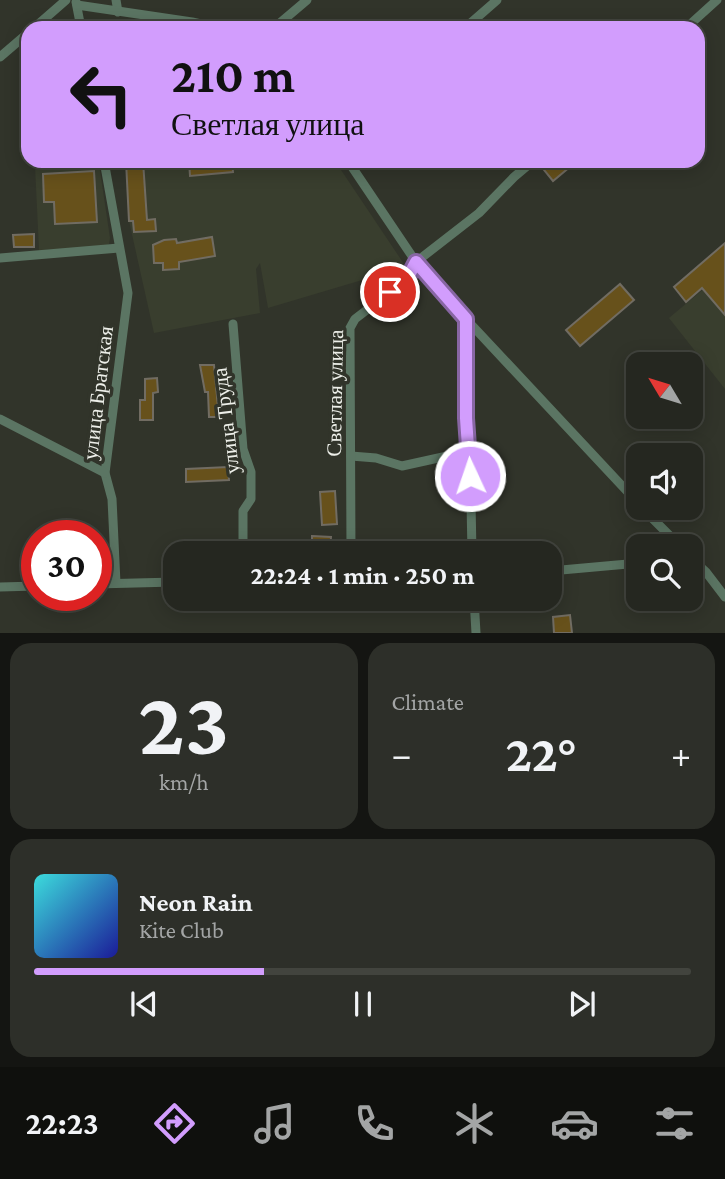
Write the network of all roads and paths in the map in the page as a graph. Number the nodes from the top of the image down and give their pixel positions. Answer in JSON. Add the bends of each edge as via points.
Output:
{"nodes":[{"id":1,"x":116,"y":0,"type":"edge"},
{"id":2,"x":307,"y":0,"type":"edge"},
{"id":3,"x":498,"y":0,"type":"edge"},
{"id":4,"x":717,"y":0,"type":"edge"},
{"id":5,"x":64,"y":1,"type":"edge"},
{"id":6,"x":76,"y":2,"type":"edge"},
{"id":7,"x":118,"y":12,"type":"junction"},
{"id":8,"x":42,"y":21,"type":"edge"},
{"id":9,"x":80,"y":21,"type":"edge"},
{"id":10,"x":185,"y":21,"type":"edge"},
{"id":11,"x":282,"y":21,"type":"edge"},
{"id":12,"x":473,"y":21,"type":"edge"},
{"id":13,"x":694,"y":21,"type":"edge"},
{"id":14,"x":21,"y":39,"type":"edge"},
{"id":15,"x":0,"y":57,"type":"edge"},
{"id":16,"x":105,"y":168,"type":"edge"},
{"id":17,"x":353,"y":168,"type":"edge"},
{"id":18,"x":525,"y":168,"type":"edge"},
{"id":19,"x":119,"y":248,"type":"junction"},
{"id":20,"x":0,"y":258,"type":"edge"},
{"id":21,"x":416,"y":262,"type":"junction"},
{"id":22,"x":466,"y":319,"type":"junction"},
{"id":23,"x":233,"y":324,"type":"dead end"},
{"id":24,"x":0,"y":419,"type":"edge"},
{"id":25,"x":470,"y":451,"type":"junction"},
{"id":26,"x":351,"y":456,"type":"junction"},
{"id":27,"x":105,"y":473,"type":"junction"},
{"id":28,"x":626,"y":491,"type":"edge"},
{"id":29,"x":654,"y":520,"type":"edge"},
{"id":30,"x":668,"y":534,"type":"edge"},
{"id":31,"x":243,"y":541,"type":"edge"},
{"id":32,"x":351,"y":541,"type":"edge"},
{"id":33,"x":472,"y":541,"type":"edge"},
{"id":34,"x":626,"y":564,"type":"edge"},
{"id":35,"x":703,"y":569,"type":"edge"},
{"id":36,"x":562,"y":570,"type":"edge"},
{"id":37,"x":163,"y":582,"type":"edge"},
{"id":38,"x":112,"y":583,"type":"edge"},
{"id":39,"x":116,"y":583,"type":"junction"},
{"id":40,"x":21,"y":586,"type":"edge"},
{"id":41,"x":0,"y":587,"type":"edge"},
{"id":42,"x":725,"y":597,"type":"edge"},
{"id":43,"x":475,"y":611,"type":"edge"},
{"id":44,"x":476,"y":633,"type":"edge"}],
"edges":[{"from":1,"to":7,"type":"street"},
{"from":2,"to":11,"type":"street"},
{"from":3,"to":12,"type":"street"},
{"from":4,"to":13,"type":"street"},
{"from":5,"to":8,"type":"street"},
{"from":6,"to":7,"type":"street"},
{"from":6,"to":9,"type":"street"},
{"from":7,"to":10,"type":"street"},
{"from":14,"to":15,"type":"street"},
{"from":16,"to":19,"type":"street","name":"улица Братская"},
{"from":17,"to":21,"type":"street"},
{"from":18,"to":21,"type":"street","name":"Светлая улица","via":[[479,213]]},
{"from":19,"to":20,"type":"street"},
{"from":19,"to":27,"type":"street","name":"улица Братская","via":[[128,293]]},
{"from":21,"to":22,"type":"street"},
{"from":21,"to":26,"type":"street","name":"Светлая улица","via":[[407,279],[355,319],[350,328]]},
{"from":22,"to":25,"type":"street"},
{"from":22,"to":28,"type":"street"},
{"from":23,"to":31,"type":"street","name":"улица Труда","via":[[243,449],[251,472]]},
{"from":24,"to":27,"type":"street"},
{"from":25,"to":26,"type":"street","via":[[402,466]]},
{"from":25,"to":33,"type":"street"},
{"from":26,"to":32,"type":"street","name":"Светлая улица"},
{"from":27,"to":39,"type":"street","name":"улица Братская","via":[[112,499]]},
{"from":29,"to":30,"type":"street"},
{"from":34,"to":36,"type":"street"},
{"from":35,"to":42,"type":"street"},
{"from":37,"to":39,"type":"street"},
{"from":38,"to":39,"type":"street"},
{"from":40,"to":41,"type":"street"},
{"from":43,"to":44,"type":"street"}]}
